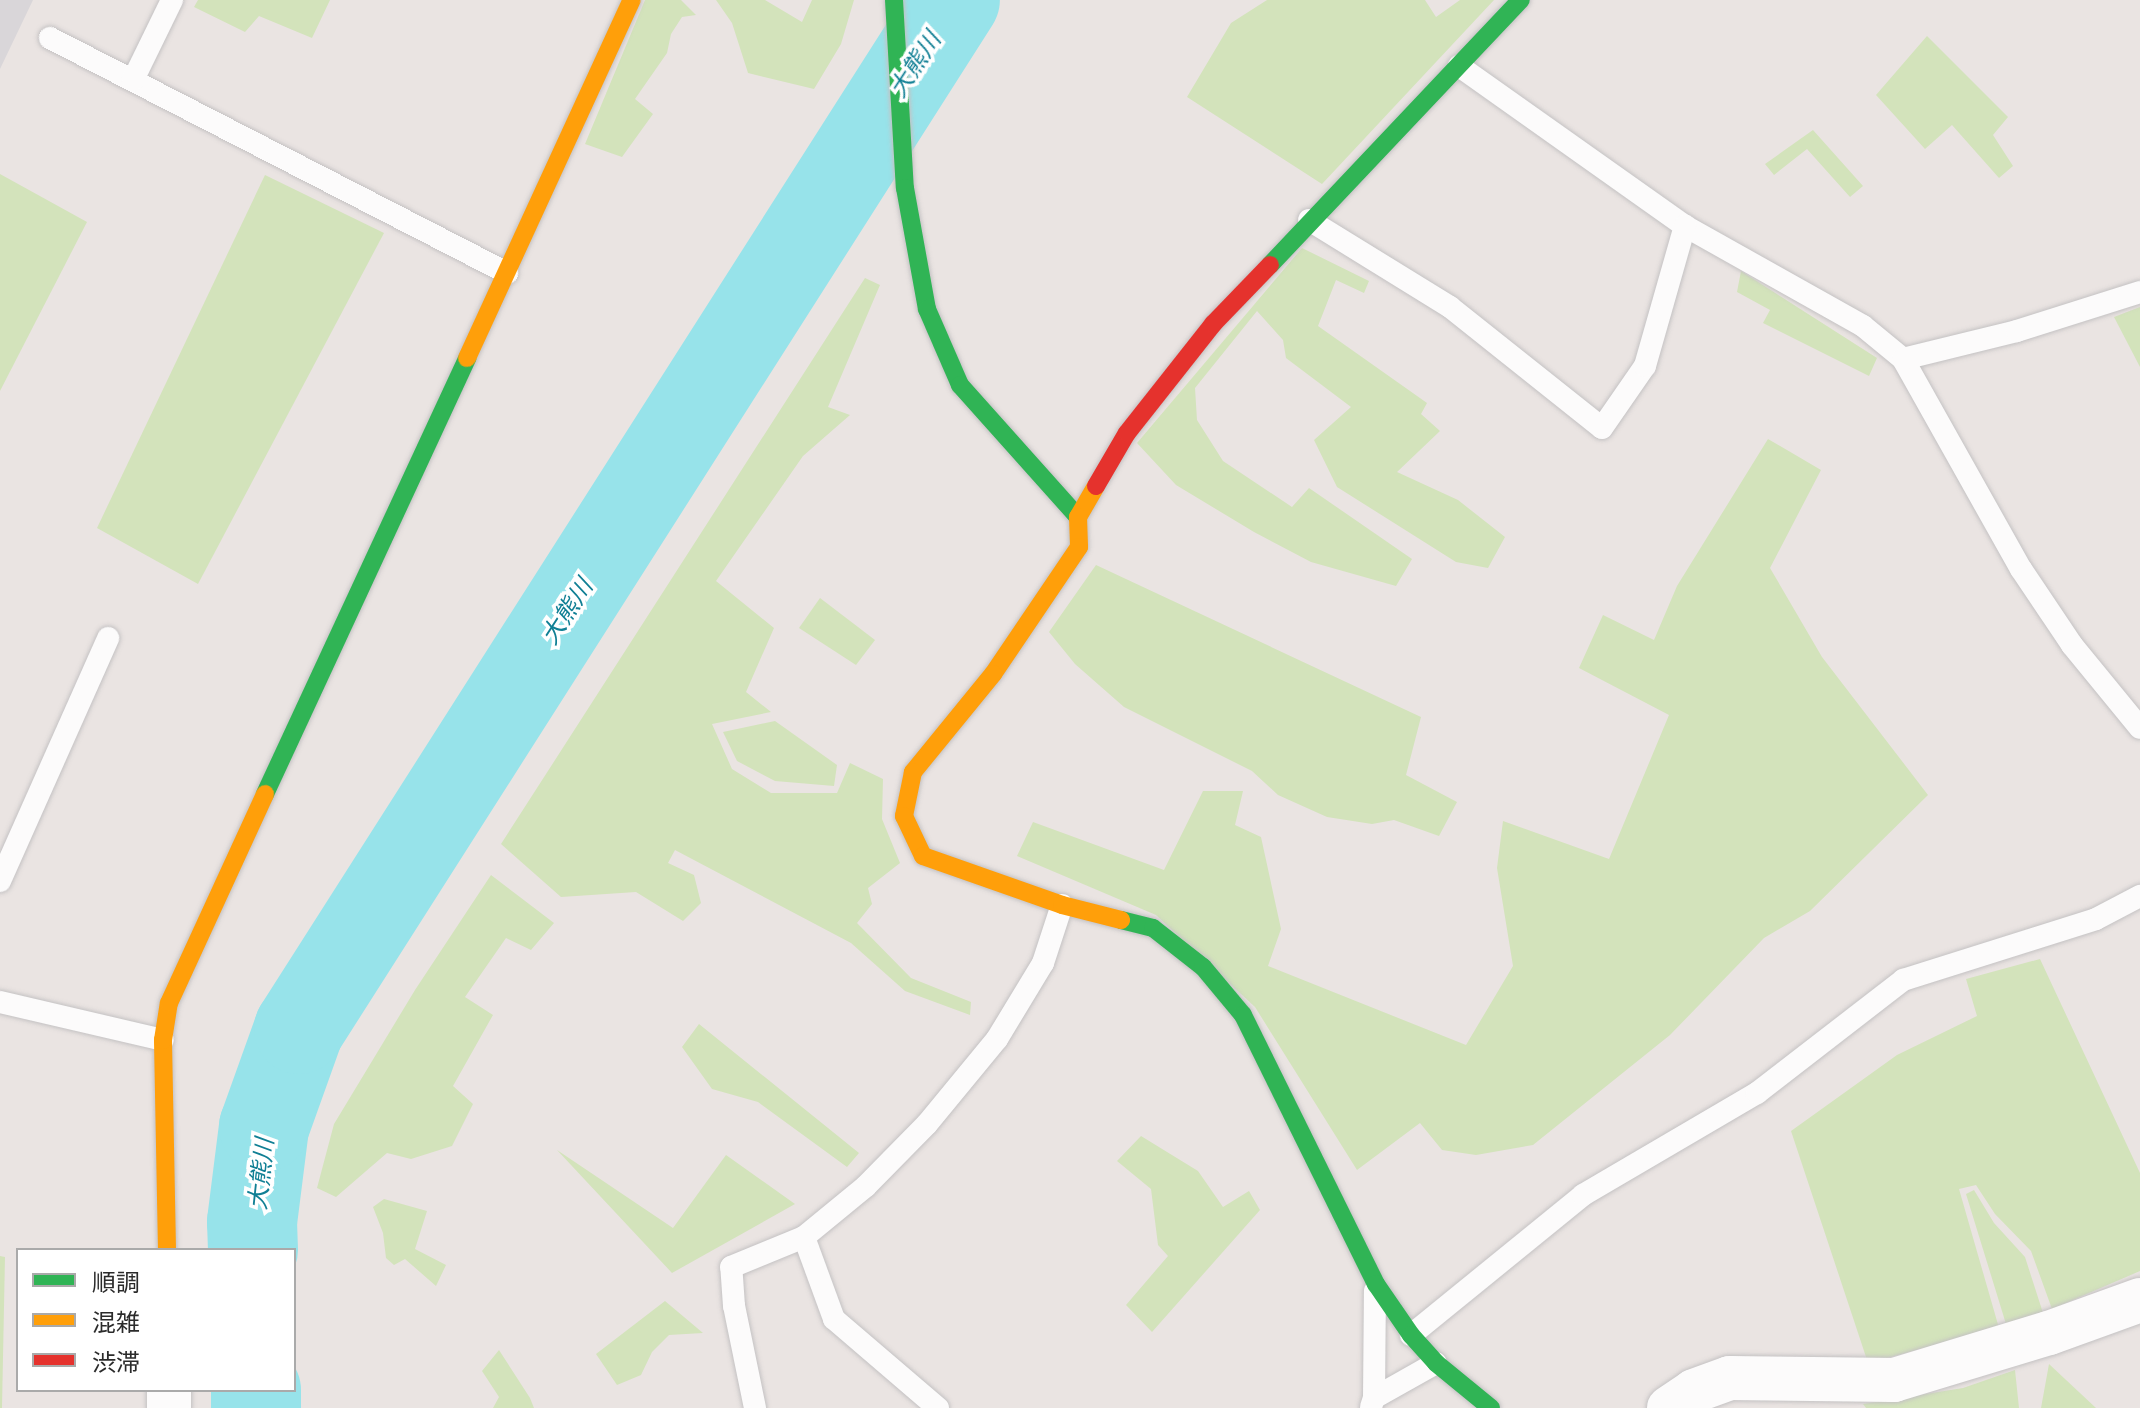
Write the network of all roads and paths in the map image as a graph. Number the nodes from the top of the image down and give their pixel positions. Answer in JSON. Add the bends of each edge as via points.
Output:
{"nodes":[{"id":1,"x":172,"y":0,"type":"edge"},
{"id":2,"x":632,"y":0,"type":"edge"},
{"id":3,"x":1521,"y":0,"type":"edge"},
{"id":4,"x":894,"y":9,"type":"edge"},
{"id":5,"x":50,"y":38,"type":"dead end"},
{"id":6,"x":1459,"y":66,"type":"junction"},
{"id":7,"x":133,"y":80,"type":"junction"},
{"id":8,"x":1309,"y":220,"type":"junction"},
{"id":9,"x":1685,"y":226,"type":"junction"},
{"id":10,"x":507,"y":273,"type":"junction"},
{"id":11,"x":2140,"y":292,"type":"edge"},
{"id":12,"x":1903,"y":359,"type":"junction"},
{"id":13,"x":1078,"y":517,"type":"junction"},
{"id":14,"x":108,"y":638,"type":"dead end"},
{"id":15,"x":2140,"y":728,"type":"edge"},
{"id":16,"x":0,"y":881,"type":"edge"},
{"id":17,"x":2140,"y":896,"type":"edge"},
{"id":18,"x":1062,"y":905,"type":"junction"},
{"id":19,"x":0,"y":1002,"type":"edge"},
{"id":20,"x":163,"y":1040,"type":"junction"},
{"id":21,"x":804,"y":1237,"type":"junction"},
{"id":22,"x":167,"y":1248,"type":"edge"},
{"id":23,"x":1376,"y":1284,"type":"junction"},
{"id":24,"x":2140,"y":1300,"type":"edge"},
{"id":25,"x":1411,"y":1335,"type":"junction"},
{"id":26,"x":1436,"y":1363,"type":"junction"},
{"id":27,"x":1372,"y":1403,"type":"edge"},
{"id":28,"x":755,"y":1408,"type":"edge"},
{"id":29,"x":938,"y":1408,"type":"edge"},
{"id":30,"x":1491,"y":1408,"type":"edge"},
{"id":31,"x":1669,"y":1408,"type":"edge"}],
"edges":[{"from":1,"to":7,"type":"lane"},
{"from":2,"to":10,"type":"street"},
{"from":3,"to":6,"type":"street"},
{"from":4,"to":13,"type":"street","via":[[905,188],[927,309],[960,385]]},
{"from":5,"to":7,"type":"lane"},
{"from":6,"to":8,"type":"street"},
{"from":6,"to":9,"type":"lane"},
{"from":7,"to":10,"type":"lane"},
{"from":8,"to":9,"type":"lane","via":[[1450,307],[1602,428],[1645,366]]},
{"from":8,"to":13,"type":"street","via":[[1213,324],[1136,421]]},
{"from":9,"to":12,"type":"lane","via":[[1863,326]]},
{"from":10,"to":20,"type":"street","via":[[169,1003]]},
{"from":11,"to":12,"type":"lane","via":[[2017,331]]},
{"from":12,"to":15,"type":"lane","via":[[2021,569],[2072,645]]},
{"from":13,"to":18,"type":"street","via":[[1079,547],[993,674],[913,772],[904,816],[923,856]]},
{"from":14,"to":16,"type":"lane"},
{"from":17,"to":25,"type":"lane","via":[[2096,919],[1903,980],[1757,1093],[1583,1195]]},
{"from":18,"to":21,"type":"lane","via":[[1043,963],[997,1039],[927,1124],[866,1186]]},
{"from":18,"to":23,"type":"street","via":[[1153,928],[1203,967],[1243,1015]]},
{"from":19,"to":20,"type":"lane"},
{"from":20,"to":22,"type":"street"},
{"from":21,"to":28,"type":"lane","via":[[731,1267]]},
{"from":21,"to":29,"type":"lane","via":[[834,1319]]},
{"from":23,"to":25,"type":"street"},
{"from":23,"to":27,"type":"lane"},
{"from":24,"to":31,"type":"street","via":[[1894,1380],[1730,1378],[1694,1391]]},
{"from":25,"to":26,"type":"street"},
{"from":26,"to":27,"type":"lane"},
{"from":26,"to":30,"type":"street"}]}
